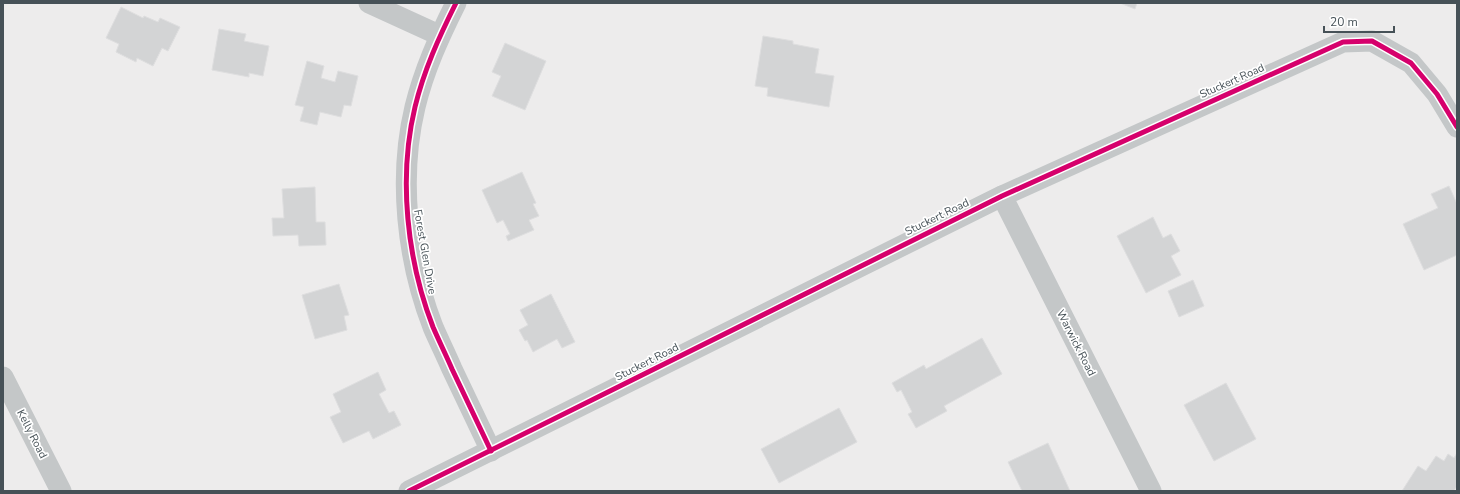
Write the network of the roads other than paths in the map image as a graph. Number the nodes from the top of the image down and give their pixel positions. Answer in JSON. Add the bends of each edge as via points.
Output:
{"nodes":[{"id":1,"x":369,"y":3,"type":"edge"},
{"id":2,"x":456,"y":3,"type":"edge"},
{"id":3,"x":439,"y":36,"type":"junction"},
{"id":4,"x":1457,"y":127,"type":"edge"},
{"id":5,"x":1002,"y":196,"type":"junction"},
{"id":6,"x":3,"y":376,"type":"edge"},
{"id":7,"x":491,"y":451,"type":"junction"},
{"id":8,"x":61,"y":491,"type":"edge"},
{"id":9,"x":409,"y":491,"type":"edge"},
{"id":10,"x":1151,"y":491,"type":"edge"}],
"edges":[{"from":1,"to":3,"type":"street"},
{"from":2,"to":3,"type":"street","name":"Forest Glen Drive"},
{"from":3,"to":7,"type":"street","name":"Forest Glen Drive","via":[[426,69],[414,115],[408,156],[406,204],[409,228],[424,303]]},
{"from":4,"to":5,"type":"street","name":"Stuckert Road","via":[[1438,94],[1410,63],[1372,41],[1343,42]]},
{"from":5,"to":7,"type":"street","name":"Stuckert Road"},
{"from":5,"to":10,"type":"street","name":"Warwick Road"},
{"from":6,"to":8,"type":"street","name":"Kelly Road"},
{"from":7,"to":9,"type":"street","name":"Stuckert Road"}]}
